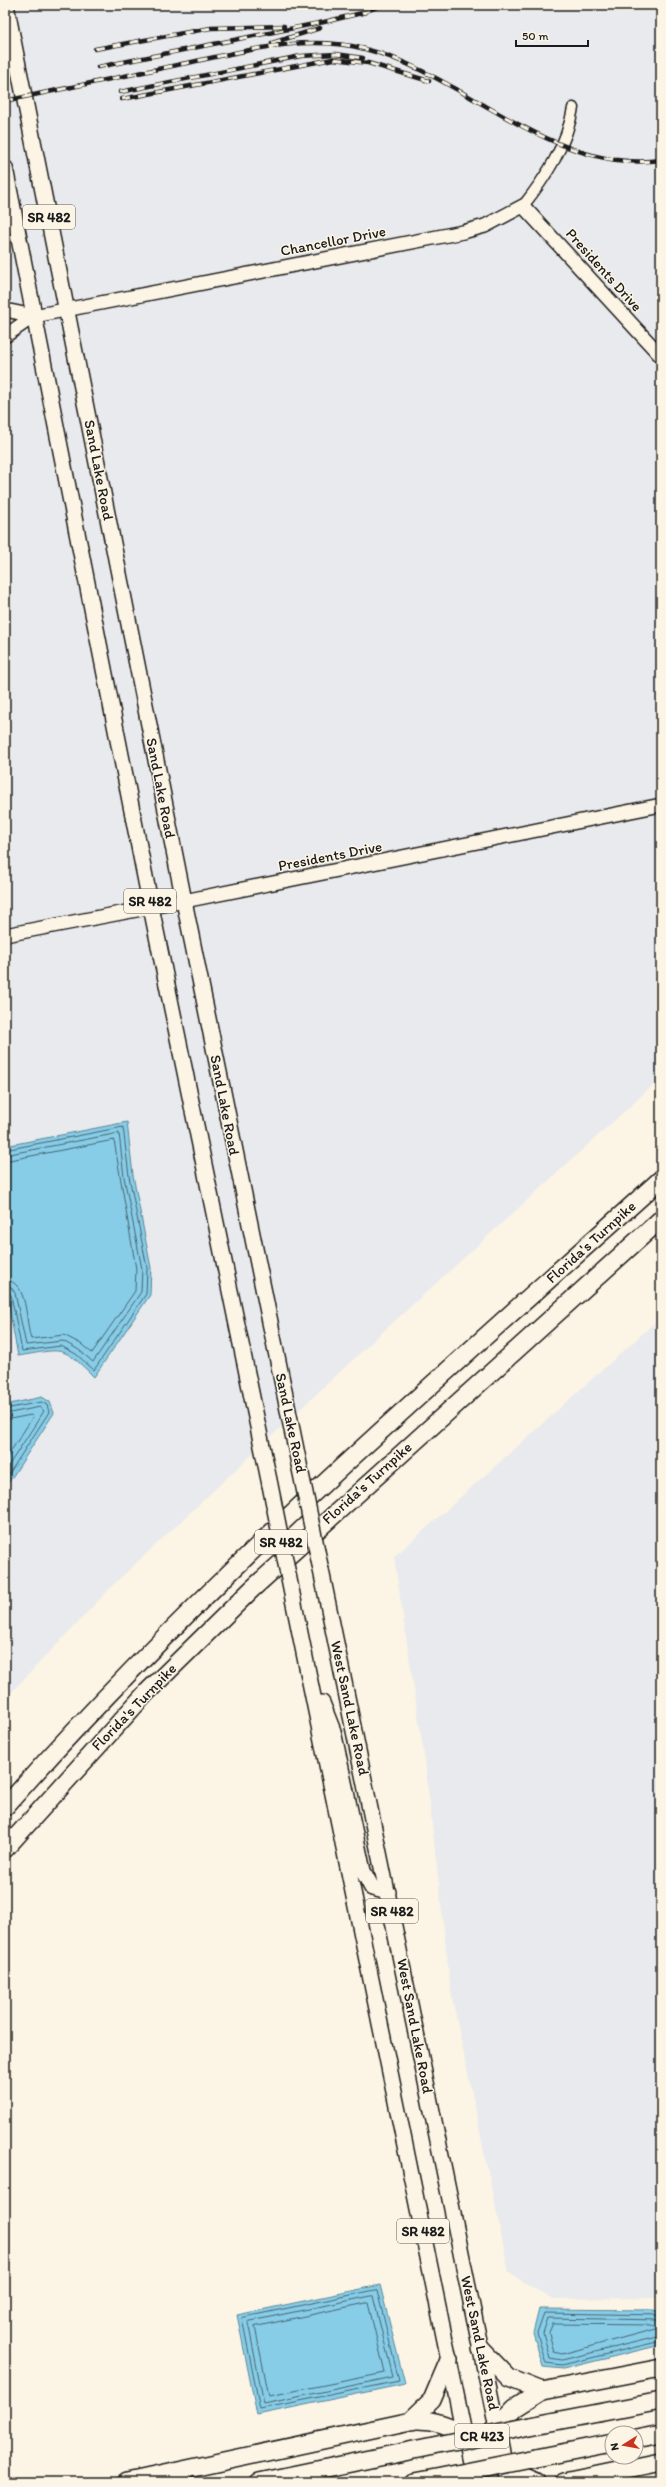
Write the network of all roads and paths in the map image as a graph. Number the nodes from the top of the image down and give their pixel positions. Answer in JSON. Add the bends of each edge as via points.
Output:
{"nodes":[{"id":1,"x":6,"y":5,"type":"edge"},
{"id":2,"x":5,"y":19,"type":"edge"},
{"id":3,"x":13,"y":38,"type":"junction"},
{"id":4,"x":573,"y":108,"type":"dead end"},
{"id":5,"x":5,"y":168,"type":"edge"},
{"id":6,"x":524,"y":206,"type":"junction"},
{"id":7,"x":67,"y":309,"type":"junction"},
{"id":8,"x":5,"y":310,"type":"edge"},
{"id":9,"x":34,"y":316,"type":"junction"},
{"id":10,"x":5,"y":336,"type":"edge"},
{"id":11,"x":661,"y":356,"type":"edge"},
{"id":12,"x":661,"y":805,"type":"edge"},
{"id":13,"x":184,"y":901,"type":"junction"},
{"id":14,"x":151,"y":907,"type":"junction"},
{"id":15,"x":5,"y":935,"type":"edge"},
{"id":16,"x":661,"y":1179,"type":"edge"},
{"id":17,"x":661,"y":1219,"type":"edge"},
{"id":18,"x":321,"y":1570,"type":"joint"},
{"id":19,"x":308,"y":1667,"type":"junction"},
{"id":20,"x":5,"y":1807,"type":"edge"},
{"id":21,"x":5,"y":1849,"type":"edge"},
{"id":22,"x":388,"y":1892,"type":"junction"},
{"id":23,"x":481,"y":2349,"type":"junction"},
{"id":24,"x":449,"y":2360,"type":"junction"},
{"id":25,"x":661,"y":2368,"type":"edge"},
{"id":26,"x":542,"y":2390,"type":"junction"},
{"id":27,"x":661,"y":2401,"type":"edge"},
{"id":28,"x":410,"y":2421,"type":"junction"},
{"id":29,"x":497,"y":2428,"type":"junction"},
{"id":30,"x":661,"y":2433,"type":"edge"},
{"id":31,"x":464,"y":2436,"type":"junction"},
{"id":32,"x":644,"y":2436,"type":"edge"},
{"id":33,"x":604,"y":2445,"type":"edge"},
{"id":34,"x":484,"y":2452,"type":"junction"},
{"id":35,"x":661,"y":2462,"type":"edge"},
{"id":36,"x":507,"y":2476,"type":"edge"},
{"id":37,"x":471,"y":2479,"type":"edge"},
{"id":38,"x":127,"y":2482,"type":"edge"},
{"id":39,"x":259,"y":2482,"type":"edge"},
{"id":40,"x":414,"y":2482,"type":"edge"},
{"id":41,"x":536,"y":2482,"type":"edge"},
{"id":42,"x":564,"y":2482,"type":"edge"}],
"edges":[{"from":1,"to":3,"type":"main road","name":"Sand Lake Road","number":"SR 482"},
{"from":2,"to":3,"type":"main road"},
{"from":3,"to":7,"type":"main road","name":"Sand Lake Road","number":"SR 482"},
{"from":4,"to":6,"type":"street","name":"Chancellor Drive","via":[[571,122],[562,145],[541,183]]},
{"from":5,"to":9,"type":"main road","number":"SR 482"},
{"from":6,"to":7,"type":"street","name":"Chancellor Drive","via":[[486,226],[463,232]]},
{"from":6,"to":11,"type":"street","name":"Presidents Drive"},
{"from":7,"to":9,"type":"street","name":"Chancellor Drive"},
{"from":7,"to":13,"type":"main road","name":"Sand Lake Road","number":"SR 482"},
{"from":8,"to":9,"type":"street","name":"Chancellor Drive"},
{"from":9,"to":10,"type":"street","name":"Chancellor Drive"},
{"from":9,"to":14,"type":"main road","number":"SR 482"},
{"from":12,"to":13,"type":"street","name":"Presidents Drive"},
{"from":13,"to":14,"type":"street","name":"Presidents Drive"},
{"from":13,"to":18,"type":"main road","name":"Sand Lake Road","number":"SR 482","bridge":true},
{"from":14,"to":15,"type":"street","name":"Presidents Drive"},
{"from":14,"to":19,"type":"main road","number":"SR 482","bridge":true},
{"from":16,"to":20,"type":"highway","name":"Florida's Turnpike","via":[[295,1508],[126,1674]]},
{"from":17,"to":21,"type":"highway","name":"Florida's Turnpike","via":[[252,1589],[146,1693]]},
{"from":18,"to":22,"type":"main road","name":"West Sand Lake Road","number":"SR 482"},
{"from":19,"to":22,"type":"main road","via":[[333,1731],[363,1871],[372,1888]]},
{"from":19,"to":24,"type":"main road","number":"SR 482"},
{"from":22,"to":23,"type":"main road","name":"West Sand Lake Road","number":"SR 482"},
{"from":23,"to":26,"type":"highway","via":[[509,2378]]},
{"from":23,"to":29,"type":"main road","name":"West Sand Lake Road","number":"SR 482"},
{"from":24,"to":28,"type":"highway","via":[[432,2400]]},
{"from":24,"to":31,"type":"main road","number":"SR 482"},
{"from":25,"to":26,"type":"highway"},
{"from":26,"to":29,"type":"highway","via":[[515,2408]]},
{"from":27,"to":39,"type":"highway","number":"CR 423","bridge":true},
{"from":28,"to":31,"type":"highway","via":[[433,2421]]},
{"from":28,"to":38,"type":"highway"},
{"from":29,"to":34,"type":"highway"},
{"from":29,"to":36,"type":"main road","name":"West Sand Lake Road","number":"SR 482"},
{"from":30,"to":32,"type":"highway"},
{"from":31,"to":34,"type":"highway"},
{"from":31,"to":37,"type":"main road","number":"SR 482"},
{"from":33,"to":40,"type":"highway","number":"CR 423","bridge":true},
{"from":34,"to":36,"type":"highway"},
{"from":34,"to":37,"type":"highway"},
{"from":35,"to":42,"type":"highway"},
{"from":36,"to":41,"type":"highway"}]}
